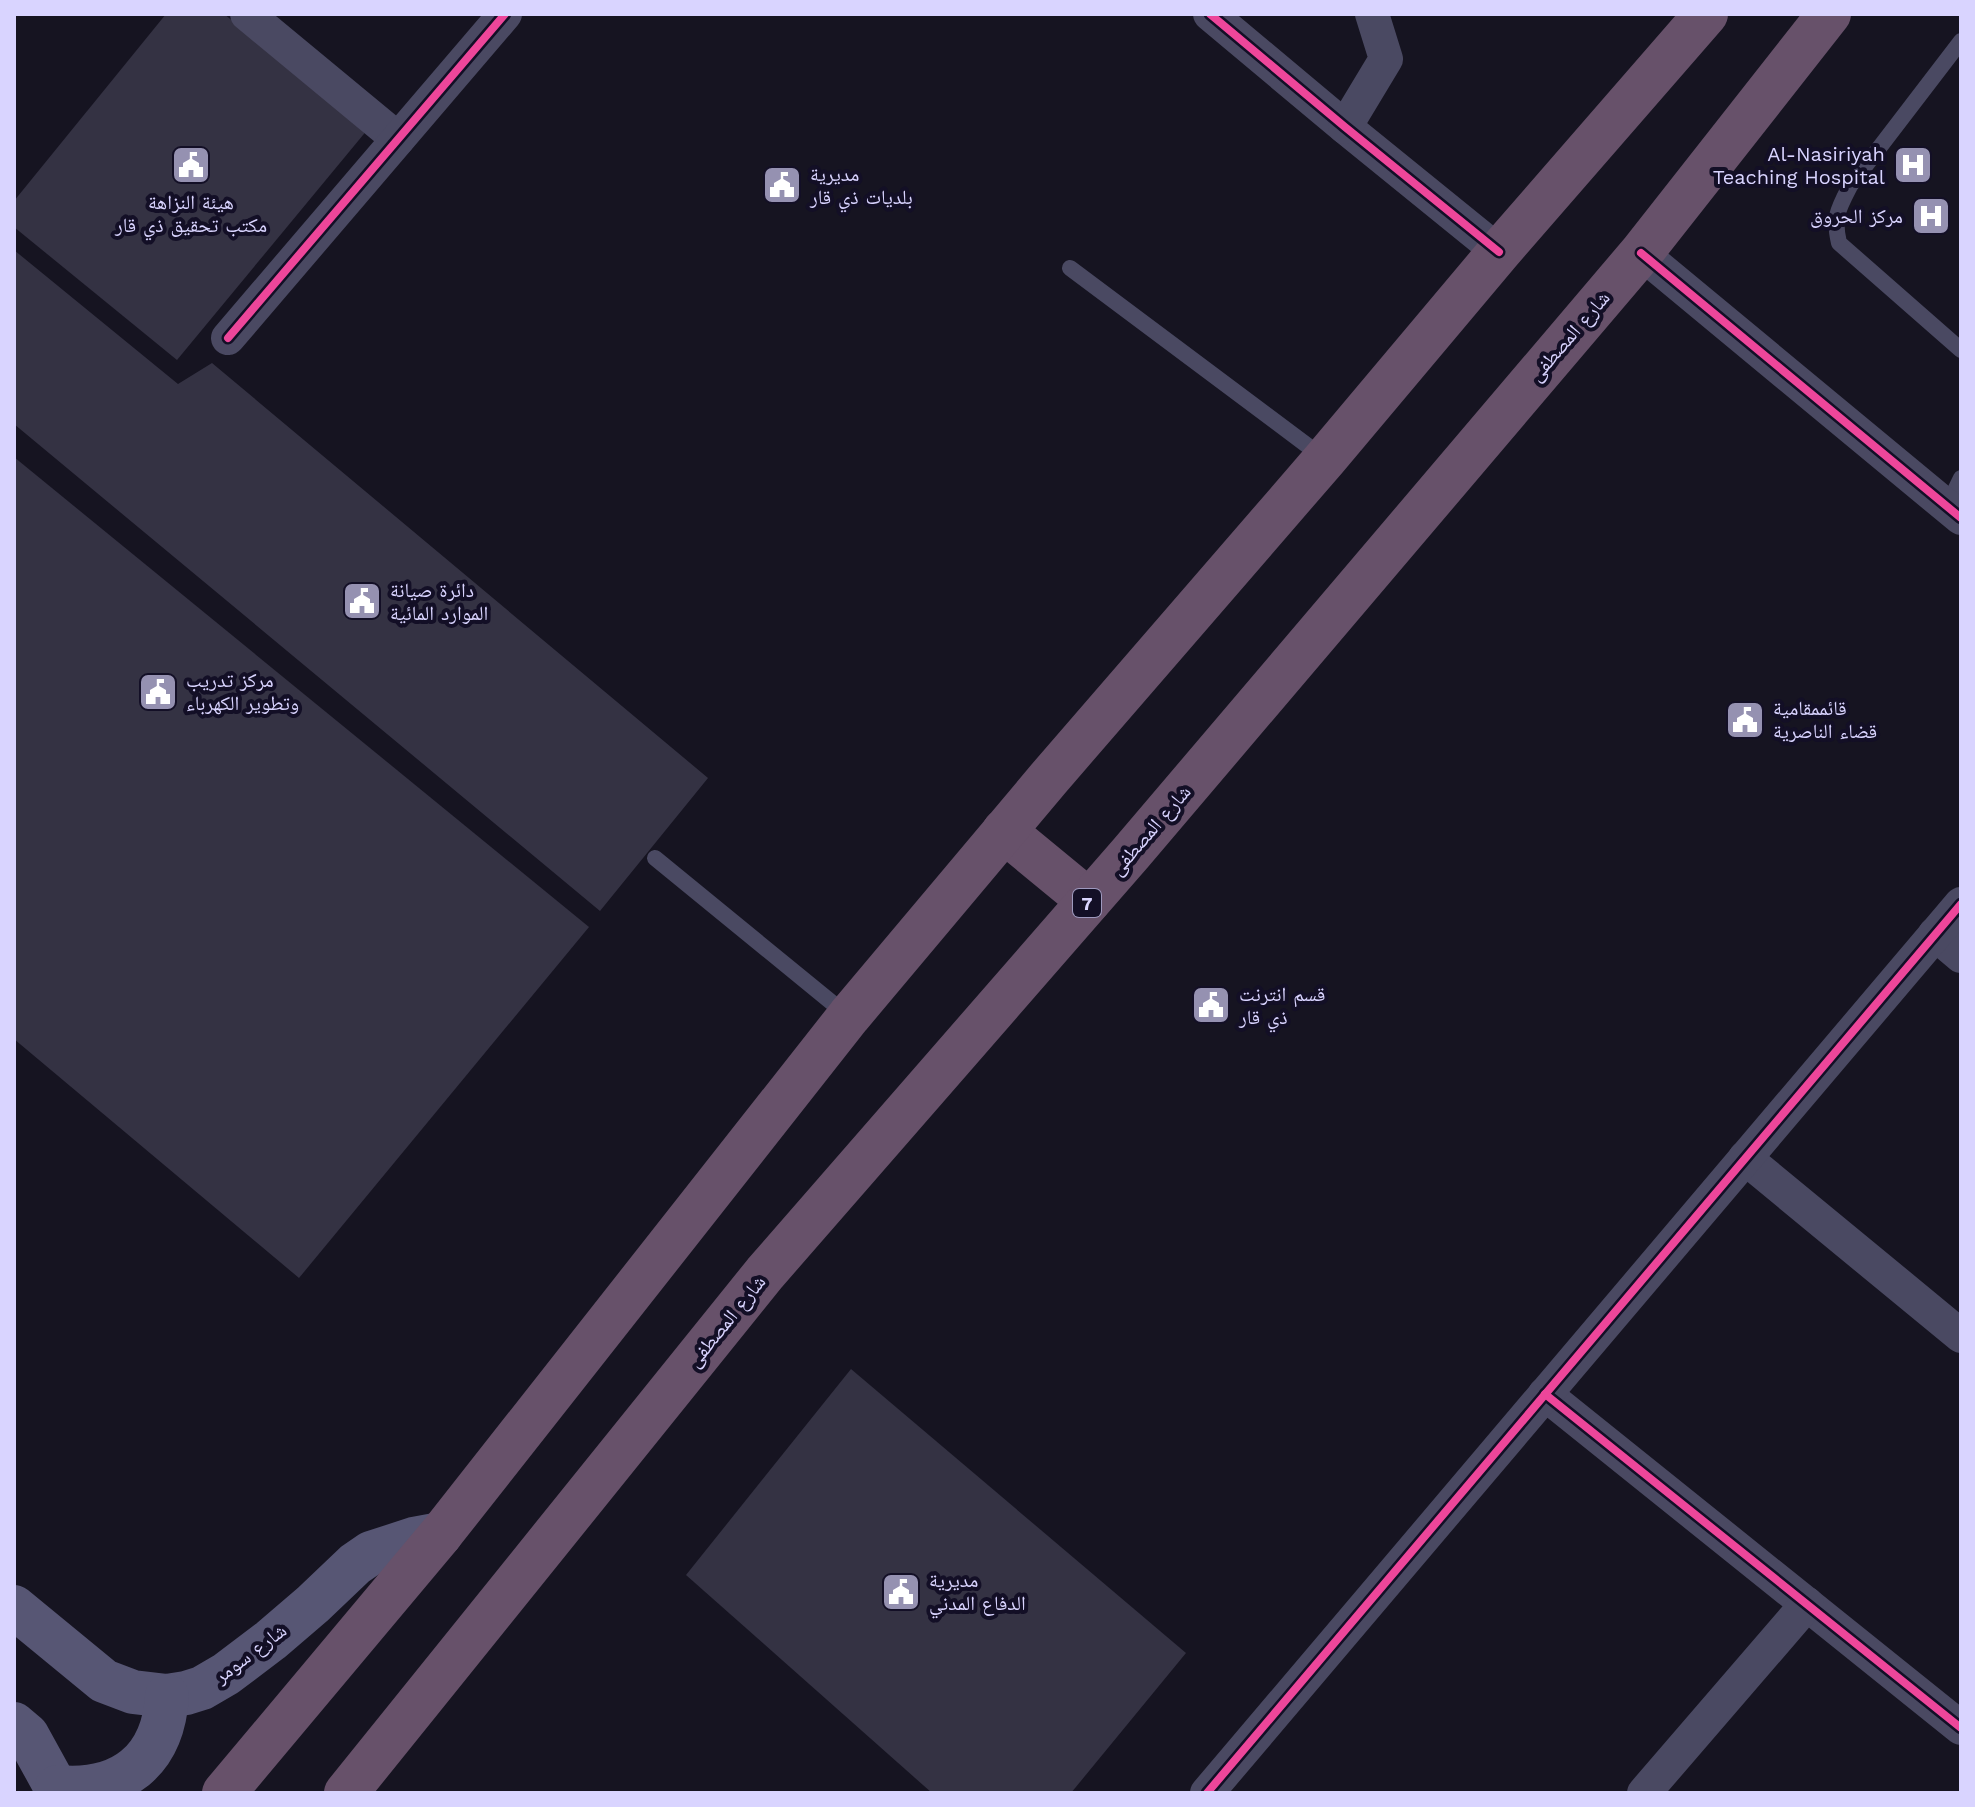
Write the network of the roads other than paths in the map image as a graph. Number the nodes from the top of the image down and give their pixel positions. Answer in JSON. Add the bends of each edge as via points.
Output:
{"nodes":[{"id":1,"x":247,"y":14,"type":"edge"},
{"id":2,"x":505,"y":14,"type":"edge"},
{"id":3,"x":1210,"y":14,"type":"edge"},
{"id":4,"x":1372,"y":14,"type":"edge"},
{"id":5,"x":1706,"y":14,"type":"edge"},
{"id":6,"x":1829,"y":14,"type":"edge"},
{"id":7,"x":1961,"y":41,"type":"edge"},
{"id":8,"x":1345,"y":127,"type":"junction"},
{"id":9,"x":398,"y":139,"type":"junction"},
{"id":10,"x":1499,"y":252,"type":"junction"},
{"id":11,"x":1641,"y":253,"type":"junction"},
{"id":12,"x":1070,"y":268,"type":"dead end"},
{"id":13,"x":228,"y":338,"type":"dead end"},
{"id":14,"x":1961,"y":350,"type":"edge"},
{"id":15,"x":1325,"y":459,"type":"junction"},
{"id":16,"x":1956,"y":501,"type":"edge"},
{"id":17,"x":1004,"y":831,"type":"junction"},
{"id":18,"x":655,"y":858,"type":"dead end"},
{"id":19,"x":1089,"y":901,"type":"junction"},
{"id":20,"x":1961,"y":904,"type":"edge"},
{"id":21,"x":1935,"y":934,"type":"junction"},
{"id":22,"x":1961,"y":956,"type":"edge"},
{"id":23,"x":849,"y":1016,"type":"junction"},
{"id":24,"x":1745,"y":1158,"type":"junction"},
{"id":25,"x":1961,"y":1336,"type":"edge"},
{"id":26,"x":1545,"y":1394,"type":"junction"},
{"id":27,"x":441,"y":1534,"type":"junction"},
{"id":28,"x":1807,"y":1604,"type":"junction"},
{"id":29,"x":14,"y":1607,"type":"edge"},
{"id":30,"x":167,"y":1696,"type":"junction"},
{"id":31,"x":14,"y":1724,"type":"edge"},
{"id":32,"x":1961,"y":1728,"type":"edge"},
{"id":33,"x":58,"y":1790,"type":"edge"},
{"id":34,"x":224,"y":1793,"type":"edge"},
{"id":35,"x":346,"y":1793,"type":"edge"},
{"id":36,"x":1207,"y":1793,"type":"edge"},
{"id":37,"x":1644,"y":1793,"type":"edge"}],
"edges":[{"from":1,"to":9,"type":"street"},
{"from":2,"to":9,"type":"street"},
{"from":3,"to":8,"type":"street"},
{"from":4,"to":8,"type":"street","via":[[1386,59]]},
{"from":5,"to":10,"type":"highway"},
{"from":6,"to":11,"type":"highway","name":"شارع المصطفى","number":"7"},
{"from":7,"to":14,"type":"lane","via":[[1850,186],[1835,225],[1839,243]]},
{"from":8,"to":10,"type":"street"},
{"from":9,"to":13,"type":"street"},
{"from":10,"to":15,"type":"highway"},
{"from":11,"to":16,"type":"street"},
{"from":11,"to":19,"type":"highway","name":"شارع المصطفى","number":"7"},
{"from":12,"to":15,"type":"lane"},
{"from":15,"to":17,"type":"highway"},
{"from":17,"to":19,"type":"highway"},
{"from":17,"to":23,"type":"highway"},
{"from":18,"to":23,"type":"lane"},
{"from":19,"to":35,"type":"highway","name":"شارع المصطفى","number":"7","via":[[765,1273]]},
{"from":20,"to":21,"type":"street"},
{"from":21,"to":22,"type":"street"},
{"from":21,"to":24,"type":"street"},
{"from":23,"to":27,"type":"highway"},
{"from":24,"to":25,"type":"street"},
{"from":24,"to":26,"type":"street"},
{"from":26,"to":28,"type":"street"},
{"from":26,"to":36,"type":"street"},
{"from":27,"to":30,"type":"main road","name":"شارع سومر","via":[[371,1553],[226,1674],[202,1688]]},
{"from":27,"to":34,"type":"highway"},
{"from":28,"to":32,"type":"street"},
{"from":28,"to":37,"type":"street"},
{"from":29,"to":30,"type":"main road","name":"شارع سومر","via":[[104,1681]]},
{"from":30,"to":33,"type":"main road","via":[[161,1731],[141,1762],[111,1782]]},
{"from":31,"to":33,"type":"main road","via":[[27,1735]]}]}
